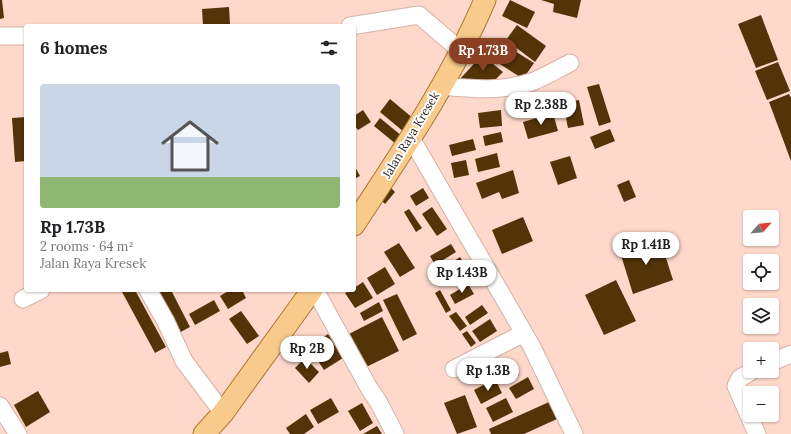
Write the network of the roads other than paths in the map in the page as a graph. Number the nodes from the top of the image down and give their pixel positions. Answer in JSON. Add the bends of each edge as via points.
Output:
{"nodes":[{"id":1,"x":485,"y":0,"type":"edge"},
{"id":2,"x":422,"y":7,"type":"edge"},
{"id":3,"x":356,"y":24,"type":"edge"},
{"id":4,"x":0,"y":36,"type":"edge"},
{"id":5,"x":24,"y":36,"type":"edge"},
{"id":6,"x":461,"y":51,"type":"junction"},
{"id":7,"x":570,"y":63,"type":"dead end"},
{"id":8,"x":441,"y":86,"type":"junction"},
{"id":9,"x":411,"y":138,"type":"junction"},
{"id":10,"x":356,"y":222,"type":"edge"},
{"id":11,"x":37,"y":292,"type":"edge"},
{"id":12,"x":149,"y":292,"type":"edge"},
{"id":13,"x":311,"y":292,"type":"edge"},
{"id":14,"x":316,"y":292,"type":"edge"},
{"id":15,"x":23,"y":299,"type":"dead end"},
{"id":16,"x":524,"y":333,"type":"junction"},
{"id":17,"x":791,"y":354,"type":"edge"},
{"id":18,"x":779,"y":359,"type":"edge"},
{"id":19,"x":454,"y":369,"type":"dead end"},
{"id":20,"x":743,"y":376,"type":"edge"},
{"id":21,"x":0,"y":406,"type":"edge"},
{"id":22,"x":223,"y":413,"type":"junction"},
{"id":23,"x":18,"y":434,"type":"edge"},
{"id":24,"x":204,"y":434,"type":"edge"},
{"id":25,"x":395,"y":434,"type":"edge"},
{"id":26,"x":574,"y":434,"type":"edge"},
{"id":27,"x":757,"y":434,"type":"edge"}],
"edges":[{"from":1,"to":6,"type":"main road","name":"Jalan Raya Kresek"},
{"from":2,"to":3,"type":"street"},
{"from":2,"to":6,"type":"street"},
{"from":4,"to":5,"type":"street"},
{"from":6,"to":8,"type":"main road","name":"Jalan Raya Kresek"},
{"from":7,"to":8,"type":"street","via":[[533,81],[507,87],[482,90]]},
{"from":8,"to":9,"type":"main road","name":"Jalan Raya Kresek"},
{"from":9,"to":10,"type":"main road","name":"Jalan Raya Kresek"},
{"from":9,"to":16,"type":"street"},
{"from":11,"to":15,"type":"street"},
{"from":12,"to":22,"type":"street","via":[[184,361]]},
{"from":13,"to":22,"type":"main road"},
{"from":14,"to":25,"type":"street"},
{"from":16,"to":19,"type":"street"},
{"from":16,"to":26,"type":"street"},
{"from":17,"to":18,"type":"street"},
{"from":20,"to":27,"type":"street","via":[[736,386]]},
{"from":21,"to":23,"type":"street"},
{"from":22,"to":24,"type":"main road"}]}
